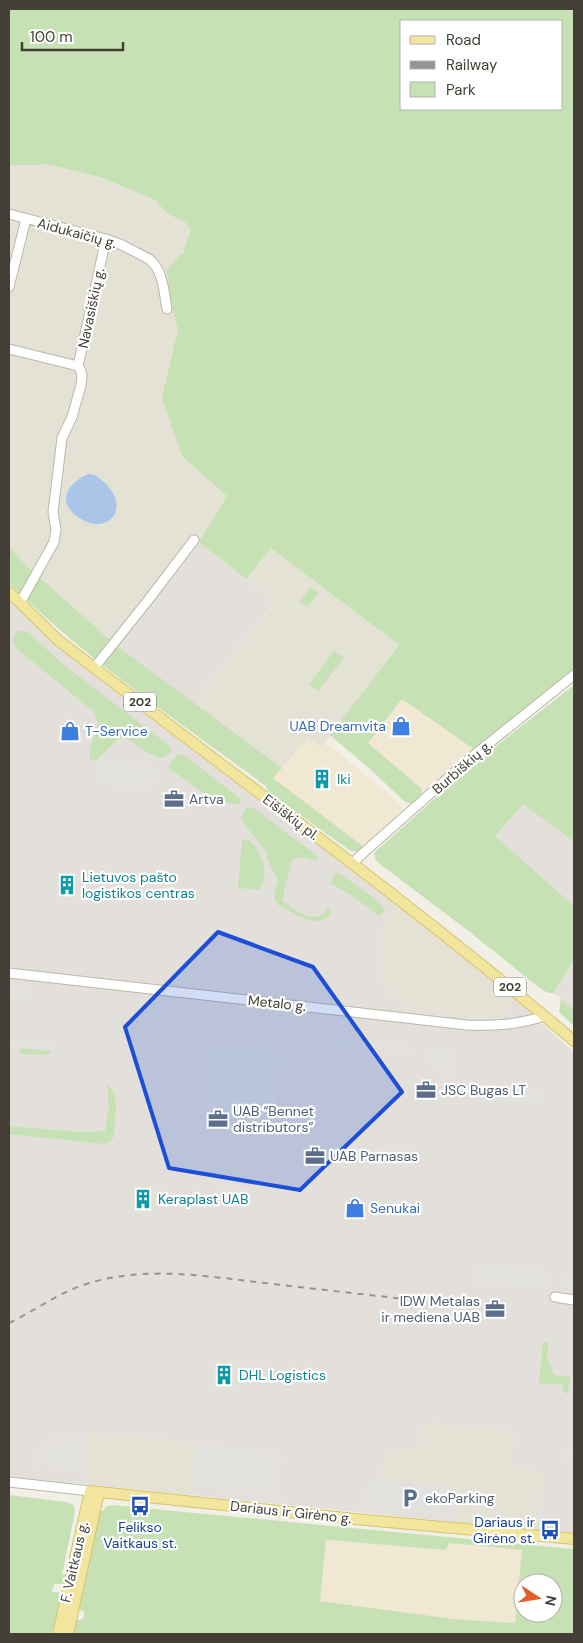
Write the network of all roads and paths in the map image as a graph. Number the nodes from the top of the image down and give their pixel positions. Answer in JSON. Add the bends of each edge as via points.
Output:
{"nodes":[{"id":1,"x":9,"y":214,"type":"edge"},
{"id":2,"x":26,"y":219,"type":"junction"},
{"id":3,"x":106,"y":239,"type":"junction"},
{"id":4,"x":9,"y":287,"type":"edge"},
{"id":5,"x":167,"y":309,"type":"dead end"},
{"id":6,"x":9,"y":349,"type":"edge"},
{"id":7,"x":78,"y":366,"type":"junction"},
{"id":8,"x":194,"y":540,"type":"dead end"},
{"id":9,"x":9,"y":592,"type":"edge"},
{"id":10,"x":20,"y":603,"type":"junction"},
{"id":11,"x":94,"y":668,"type":"junction"},
{"id":12,"x":574,"y":675,"type":"edge"},
{"id":13,"x":353,"y":863,"type":"junction"},
{"id":14,"x":9,"y":973,"type":"edge"},
{"id":15,"x":544,"y":1016,"type":"junction"},
{"id":16,"x":574,"y":1041,"type":"edge"},
{"id":17,"x":555,"y":1297,"type":"dead end"},
{"id":18,"x":574,"y":1300,"type":"edge"},
{"id":19,"x":9,"y":1482,"type":"edge"},
{"id":20,"x":94,"y":1491,"type":"junction"},
{"id":21,"x":574,"y":1539,"type":"edge"},
{"id":22,"x":63,"y":1633,"type":"edge"}],
"edges":[{"from":1,"to":2,"type":"street","name":"Aidukaičių g."},
{"from":2,"to":3,"type":"street","name":"Aidukaičių g."},
{"from":2,"to":4,"type":"street"},
{"from":3,"to":5,"type":"street","name":"Aidukaičių g.","via":[[153,262],[159,272]]},
{"from":3,"to":7,"type":"street","name":"Navasiškių g."},
{"from":6,"to":7,"type":"street","name":"Navasiškių g."},
{"from":7,"to":10,"type":"street","via":[[81,386],[62,438],[53,512],[56,535]]},
{"from":8,"to":11,"type":"street"},
{"from":9,"to":10,"type":"main road","name":"Eišiškių pl.","number":"202"},
{"from":10,"to":11,"type":"main road","name":"Eišiškių pl.","number":"202","via":[[58,640]]},
{"from":11,"to":13,"type":"main road","name":"Eišiškių pl.","number":"202"},
{"from":12,"to":13,"type":"street","name":"Burbiškių g.","via":[[473,756]]},
{"from":13,"to":15,"type":"main road","name":"Eišiškių pl.","number":"202"},
{"from":14,"to":15,"type":"street","name":"Metalo g.","via":[[467,1025],[501,1026]]},
{"from":15,"to":16,"type":"main road","name":"Eišiškių pl.","number":"202"},
{"from":17,"to":18,"type":"street"},
{"from":19,"to":20,"type":"street","name":"Dariaus ir Girėno g."},
{"from":20,"to":21,"type":"main road","name":"Dariaus ir Girėno g."},
{"from":20,"to":22,"type":"main road","name":"F. Vaitkaus g."}]}
